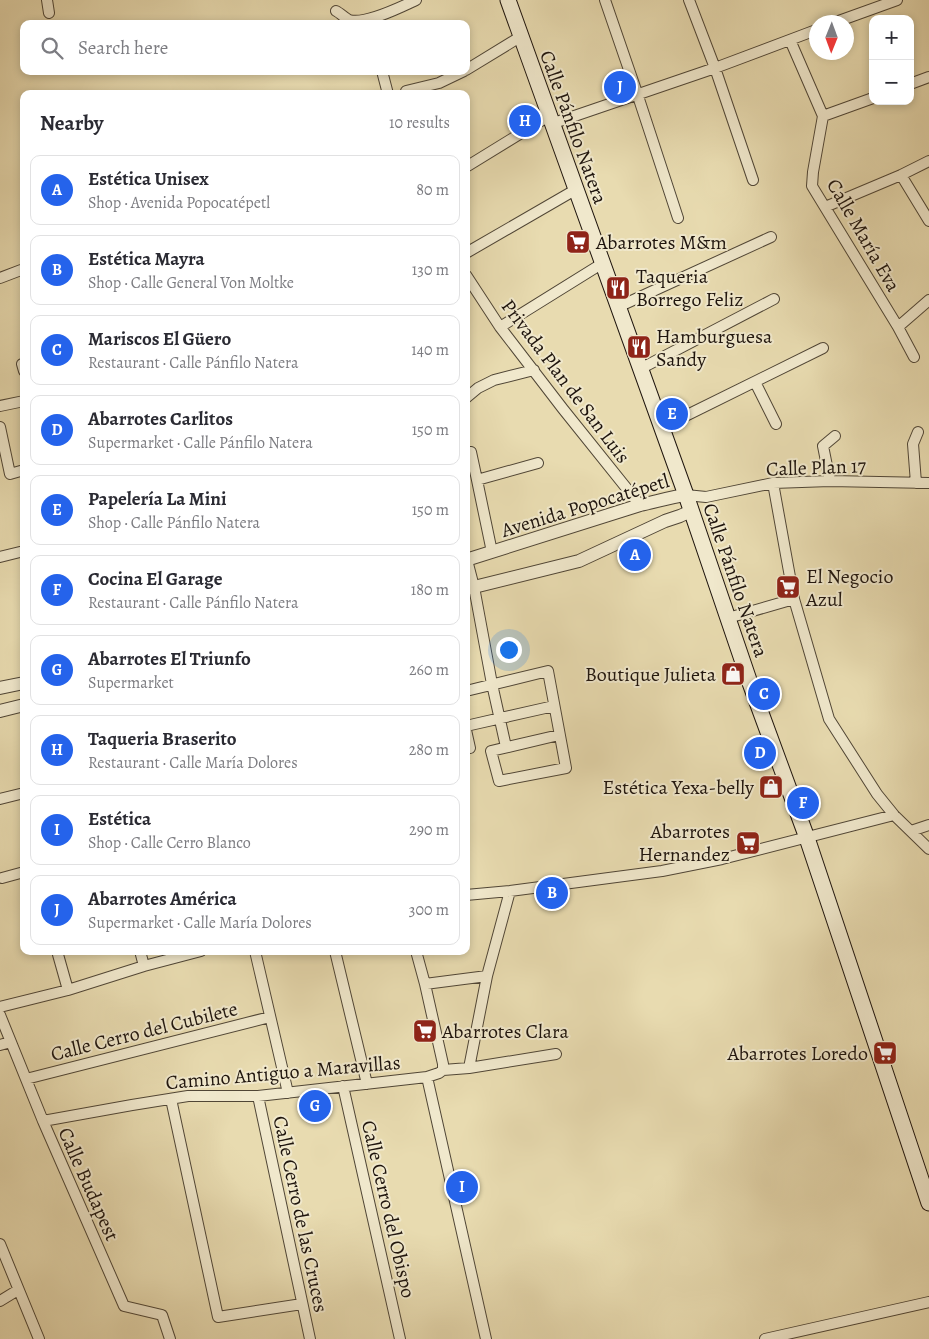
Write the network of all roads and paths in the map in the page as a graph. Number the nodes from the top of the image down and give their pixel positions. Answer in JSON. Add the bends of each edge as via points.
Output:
{"nodes":[{"id":1,"x":47,"y":0,"type":"edge"},
{"id":2,"x":416,"y":0,"type":"edge"},
{"id":3,"x":605,"y":0,"type":"edge"},
{"id":4,"x":689,"y":0,"type":"edge"},
{"id":5,"x":897,"y":0,"type":"edge"},
{"id":6,"x":507,"y":1,"type":"edge"},
{"id":7,"x":336,"y":11,"type":"dead end"},
{"id":8,"x":49,"y":13,"type":"dead end"},
{"id":9,"x":854,"y":16,"type":"edge"},
{"id":10,"x":348,"y":20,"type":"edge"},
{"id":11,"x":372,"y":20,"type":"edge"},
{"id":12,"x":809,"y":33,"type":"edge"},
{"id":13,"x":520,"y":37,"type":"junction"},
{"id":14,"x":790,"y":40,"type":"junction"},
{"id":15,"x":470,"y":68,"type":"edge"},
{"id":16,"x":715,"y":68,"type":"junction"},
{"id":17,"x":383,"y":75,"type":"edge"},
{"id":18,"x":456,"y":75,"type":"edge"},
{"id":19,"x":929,"y":77,"type":"edge"},
{"id":20,"x":914,"y":83,"type":"edge"},
{"id":21,"x":387,"y":90,"type":"edge"},
{"id":22,"x":410,"y":90,"type":"edge"},
{"id":23,"x":638,"y":93,"type":"junction"},
{"id":24,"x":869,"y":99,"type":"edge"},
{"id":25,"x":823,"y":116,"type":"junction"},
{"id":26,"x":550,"y":120,"type":"junction"},
{"id":27,"x":929,"y":162,"type":"edge"},
{"id":28,"x":470,"y":165,"type":"edge"},
{"id":29,"x":901,"y":175,"type":"junction"},
{"id":30,"x":753,"y":180,"type":"dead end"},
{"id":31,"x":575,"y":190,"type":"junction"},
{"id":32,"x":825,"y":207,"type":"junction"},
{"id":33,"x":678,"y":218,"type":"dead end"},
{"id":34,"x":929,"y":221,"type":"edge"},
{"id":35,"x":771,"y":237,"type":"dead end"},
{"id":36,"x":470,"y":250,"type":"edge"},
{"id":37,"x":603,"y":263,"type":"junction"},
{"id":38,"x":20,"y":270,"type":"edge"},
{"id":39,"x":0,"y":278,"type":"edge"},
{"id":40,"x":470,"y":282,"type":"edge"},
{"id":41,"x":774,"y":299,"type":"dead end"},
{"id":42,"x":929,"y":300,"type":"edge"},
{"id":43,"x":618,"y":307,"type":"junction"},
{"id":44,"x":500,"y":327,"type":"junction"},
{"id":45,"x":898,"y":328,"type":"junction"},
{"id":46,"x":822,"y":348,"type":"dead end"},
{"id":47,"x":914,"y":357,"type":"dead end"},
{"id":48,"x":640,"y":369,"type":"junction"},
{"id":49,"x":534,"y":370,"type":"junction"},
{"id":50,"x":756,"y":382,"type":"junction"},
{"id":51,"x":470,"y":395,"type":"edge"},
{"id":52,"x":20,"y":403,"type":"edge"},
{"id":53,"x":0,"y":406,"type":"edge"},
{"id":54,"x":776,"y":424,"type":"dead end"},
{"id":55,"x":0,"y":427,"type":"edge"},
{"id":56,"x":662,"y":428,"type":"junction"},
{"id":57,"x":918,"y":432,"type":"dead end"},
{"id":58,"x":835,"y":436,"type":"dead end"},
{"id":59,"x":470,"y":452,"type":"edge"},
{"id":60,"x":538,"y":462,"type":"dead end"},
{"id":61,"x":20,"y":471,"type":"edge"},
{"id":62,"x":477,"y":480,"type":"junction"},
{"id":63,"x":830,"y":481,"type":"junction"},
{"id":64,"x":773,"y":483,"type":"junction"},
{"id":65,"x":916,"y":483,"type":"junction"},
{"id":66,"x":929,"y":483,"type":"edge"},
{"id":67,"x":686,"y":495,"type":"junction"},
{"id":68,"x":706,"y":498,"type":"junction"},
{"id":69,"x":658,"y":502,"type":"junction"},
{"id":70,"x":640,"y":505,"type":"junction"},
{"id":71,"x":691,"y":511,"type":"junction"},
{"id":72,"x":665,"y":521,"type":"junction"},
{"id":73,"x":20,"y":552,"type":"edge"},
{"id":74,"x":492,"y":552,"type":"junction"},
{"id":75,"x":0,"y":557,"type":"edge"},
{"id":76,"x":470,"y":559,"type":"edge"},
{"id":77,"x":470,"y":588,"type":"edge"},
{"id":78,"x":794,"y":599,"type":"junction"},
{"id":79,"x":728,"y":618,"type":"junction"},
{"id":80,"x":20,"y":684,"type":"edge"},
{"id":81,"x":492,"y":684,"type":"junction"},
{"id":82,"x":0,"y":688,"type":"edge"},
{"id":83,"x":470,"y":690,"type":"edge"},
{"id":84,"x":20,"y":706,"type":"edge"},
{"id":85,"x":554,"y":706,"type":"junction"},
{"id":86,"x":0,"y":711,"type":"edge"},
{"id":87,"x":499,"y":718,"type":"junction"},
{"id":88,"x":470,"y":725,"type":"edge"},
{"id":89,"x":559,"y":735,"type":"junction"},
{"id":90,"x":506,"y":747,"type":"junction"},
{"id":91,"x":20,"y":794,"type":"edge"},
{"id":92,"x":0,"y":799,"type":"edge"},
{"id":93,"x":894,"y":815,"type":"junction"},
{"id":94,"x":929,"y":826,"type":"edge"},
{"id":95,"x":911,"y":831,"type":"junction"},
{"id":96,"x":807,"y":838,"type":"junction"},
{"id":97,"x":929,"y":849,"type":"edge"},
{"id":98,"x":20,"y":873,"type":"edge"},
{"id":99,"x":2,"y":878,"type":"dead end"},
{"id":100,"x":510,"y":891,"type":"junction"},
{"id":101,"x":470,"y":895,"type":"edge"},
{"id":102,"x":58,"y":955,"type":"edge"},
{"id":103,"x":141,"y":955,"type":"edge"},
{"id":104,"x":186,"y":955,"type":"edge"},
{"id":105,"x":256,"y":955,"type":"edge"},
{"id":106,"x":336,"y":955,"type":"edge"},
{"id":107,"x":417,"y":955,"type":"edge"},
{"id":108,"x":144,"y":966,"type":"junction"},
{"id":109,"x":487,"y":976,"type":"junction"},
{"id":110,"x":425,"y":984,"type":"junction"},
{"id":111,"x":68,"y":990,"type":"junction"},
{"id":112,"x":0,"y":1007,"type":"edge"},
{"id":113,"x":0,"y":1015,"type":"edge"},
{"id":114,"x":270,"y":1017,"type":"junction"},
{"id":115,"x":11,"y":1042,"type":"junction"},
{"id":116,"x":0,"y":1045,"type":"edge"},
{"id":117,"x":556,"y":1054,"type":"dead end"},
{"id":118,"x":469,"y":1068,"type":"junction"},
{"id":119,"x":443,"y":1070,"type":"junction"},
{"id":120,"x":426,"y":1077,"type":"junction"},
{"id":121,"x":26,"y":1079,"type":"junction"},
{"id":122,"x":367,"y":1084,"type":"junction"},
{"id":123,"x":344,"y":1086,"type":"junction"},
{"id":124,"x":288,"y":1093,"type":"junction"},
{"id":125,"x":258,"y":1096,"type":"junction"},
{"id":126,"x":171,"y":1099,"type":"junction"},
{"id":127,"x":43,"y":1121,"type":"junction"},
{"id":128,"x":929,"y":1203,"type":"edge"},
{"id":129,"x":0,"y":1244,"type":"edge"},
{"id":130,"x":18,"y":1290,"type":"junction"},
{"id":131,"x":0,"y":1301,"type":"edge"},
{"id":132,"x":929,"y":1302,"type":"edge"},
{"id":133,"x":302,"y":1304,"type":"junction"},
{"id":134,"x":39,"y":1339,"type":"edge"},
{"id":135,"x":170,"y":1339,"type":"edge"},
{"id":136,"x":310,"y":1339,"type":"edge"},
{"id":137,"x":400,"y":1339,"type":"edge"},
{"id":138,"x":486,"y":1339,"type":"edge"},
{"id":139,"x":765,"y":1339,"type":"edge"}],
"edges":[{"from":1,"to":8,"type":"street"},
{"from":2,"to":11,"type":"street"},
{"from":3,"to":23,"type":"street"},
{"from":4,"to":16,"type":"street"},
{"from":5,"to":9,"type":"street"},
{"from":6,"to":13,"type":"main road","name":"Calle Pánfilo Natera"},
{"from":7,"to":10,"type":"street"},
{"from":12,"to":14,"type":"street"},
{"from":13,"to":15,"type":"street"},
{"from":13,"to":26,"type":"main road","name":"Calle Pánfilo Natera"},
{"from":14,"to":16,"type":"street"},
{"from":14,"to":25,"type":"street"},
{"from":16,"to":23,"type":"street"},
{"from":16,"to":30,"type":"street"},
{"from":17,"to":21,"type":"street"},
{"from":18,"to":22,"type":"street"},
{"from":19,"to":20,"type":"street"},
{"from":23,"to":26,"type":"street"},
{"from":23,"to":33,"type":"street"},
{"from":24,"to":25,"type":"street"},
{"from":25,"to":32,"type":"street","name":"Calle María Eva","via":[[812,186]]},
{"from":26,"to":28,"type":"street"},
{"from":26,"to":31,"type":"main road","name":"Calle Pánfilo Natera"},
{"from":27,"to":29,"type":"street"},
{"from":29,"to":32,"type":"street"},
{"from":29,"to":34,"type":"street"},
{"from":31,"to":36,"type":"street"},
{"from":31,"to":37,"type":"main road","name":"Calle Pánfilo Natera"},
{"from":32,"to":45,"type":"street","name":"Calle María Eva"},
{"from":35,"to":43,"type":"street"},
{"from":37,"to":43,"type":"main road","name":"Calle Pánfilo Natera"},
{"from":37,"to":44,"type":"street"},
{"from":38,"to":39,"type":"street"},
{"from":40,"to":44,"type":"street","name":"Privada Plan de San Luis"},
{"from":41,"to":48,"type":"street"},
{"from":42,"to":45,"type":"street"},
{"from":43,"to":48,"type":"main road","name":"Calle Pánfilo Natera"},
{"from":44,"to":49,"type":"street","name":"Privada Plan de San Luis"},
{"from":45,"to":47,"type":"street","name":"Calle María Eva"},
{"from":46,"to":50,"type":"street"},
{"from":48,"to":56,"type":"main road","name":"Calle Pánfilo Natera"},
{"from":49,"to":51,"type":"street","via":[[494,380]]},
{"from":49,"to":70,"type":"street","name":"Privada Plan de San Luis"},
{"from":50,"to":54,"type":"street"},
{"from":50,"to":56,"type":"street"},
{"from":52,"to":53,"type":"street"},
{"from":55,"to":61,"type":"street","via":[[10,474]]},
{"from":56,"to":67,"type":"main road","name":"Calle Pánfilo Natera"},
{"from":57,"to":65,"type":"street","via":[[913,444]]},
{"from":58,"to":63,"type":"street","via":[[823,446]]},
{"from":59,"to":62,"type":"street"},
{"from":60,"to":62,"type":"street"},
{"from":62,"to":74,"type":"street"},
{"from":63,"to":64,"type":"street","name":"Calle Plan 17"},
{"from":63,"to":65,"type":"street","name":"Calle Plan 17"},
{"from":64,"to":68,"type":"street","name":"Calle Plan 17"},
{"from":64,"to":78,"type":"street"},
{"from":65,"to":66,"type":"street","name":"Calle Plan 17"},
{"from":67,"to":68,"type":"street","name":"Calle Plan 17"},
{"from":67,"to":69,"type":"street","name":"Avenida Popocatépetl"},
{"from":67,"to":71,"type":"main road","name":"Calle Pánfilo Natera"},
{"from":68,"to":71,"type":"street","name":"Calle Plan 17"},
{"from":69,"to":70,"type":"street","name":"Avenida Popocatépetl"},
{"from":69,"to":72,"type":"street"},
{"from":70,"to":74,"type":"street","name":"Avenida Popocatépetl"},
{"from":71,"to":72,"type":"street","name":"Avenida Popocatépetl"},
{"from":71,"to":79,"type":"main road","name":"Calle Pánfilo Natera"},
{"from":72,"to":77,"type":"street","name":"Avenida Popocatépetl","via":[[579,561]]},
{"from":73,"to":75,"type":"street"},
{"from":74,"to":76,"type":"street","name":"Avenida Popocatépetl"},
{"from":77,"to":81,"type":"street"},
{"from":78,"to":79,"type":"street"},
{"from":78,"to":93,"type":"street","via":[[829,719]]},
{"from":79,"to":96,"type":"main road","name":"Calle Pánfilo Natera"},
{"from":80,"to":82,"type":"street"},
{"from":81,"to":83,"type":"street"},
{"from":81,"to":85,"type":"street","via":[[548,671]]},
{"from":81,"to":87,"type":"street"},
{"from":84,"to":86,"type":"street"},
{"from":85,"to":87,"type":"street"},
{"from":85,"to":89,"type":"street"},
{"from":87,"to":88,"type":"street"},
{"from":87,"to":90,"type":"street"},
{"from":89,"to":90,"type":"street"},
{"from":89,"to":90,"type":"street","via":[[566,768],[499,781],[491,751]]},
{"from":91,"to":92,"type":"street"},
{"from":93,"to":95,"type":"street"},
{"from":93,"to":96,"type":"street"},
{"from":94,"to":95,"type":"street"},
{"from":95,"to":97,"type":"street"},
{"from":96,"to":100,"type":"street","via":[[662,871]]},
{"from":96,"to":128,"type":"main road","name":"Calle Pánfilo Natera"},
{"from":98,"to":99,"type":"street"},
{"from":100,"to":101,"type":"street"},
{"from":100,"to":109,"type":"street"},
{"from":102,"to":111,"type":"street"},
{"from":103,"to":108,"type":"street"},
{"from":104,"to":108,"type":"street"},
{"from":105,"to":114,"type":"street","name":"Calle Cerro de las Cruces"},
{"from":106,"to":122,"type":"street"},
{"from":107,"to":110,"type":"street"},
{"from":108,"to":111,"type":"street"},
{"from":109,"to":110,"type":"street"},
{"from":109,"to":118,"type":"street"},
{"from":110,"to":119,"type":"street"},
{"from":111,"to":112,"type":"street"},
{"from":113,"to":115,"type":"street","name":"Calle Budapest"},
{"from":114,"to":121,"type":"street","name":"Calle Cerro del Cubilete"},
{"from":114,"to":124,"type":"street","name":"Calle Cerro de las Cruces"},
{"from":115,"to":116,"type":"street"},
{"from":115,"to":121,"type":"street","name":"Calle Budapest"},
{"from":117,"to":118,"type":"street","name":"Camino Antiguo a Maravillas"},
{"from":118,"to":119,"type":"street","name":"Camino Antiguo a Maravillas"},
{"from":119,"to":120,"type":"street","name":"Camino Antiguo a Maravillas"},
{"from":120,"to":122,"type":"street","name":"Camino Antiguo a Maravillas"},
{"from":120,"to":138,"type":"street"},
{"from":121,"to":127,"type":"street","name":"Calle Budapest"},
{"from":122,"to":123,"type":"street","name":"Camino Antiguo a Maravillas"},
{"from":123,"to":124,"type":"street","name":"Camino Antiguo a Maravillas"},
{"from":123,"to":137,"type":"street","name":"Calle Cerro del Obispo"},
{"from":124,"to":125,"type":"street","name":"Camino Antiguo a Maravillas"},
{"from":125,"to":126,"type":"street","name":"Camino Antiguo a Maravillas"},
{"from":125,"to":133,"type":"street","name":"Calle Cerro de las Cruces"},
{"from":126,"to":127,"type":"street","name":"Camino Antiguo a Maravillas"},
{"from":126,"to":133,"type":"street","via":[[218,1318]]},
{"from":127,"to":135,"type":"street","name":"Calle Budapest","via":[[124,1306],[162,1315]]},
{"from":129,"to":130,"type":"street"},
{"from":130,"to":131,"type":"street"},
{"from":130,"to":134,"type":"street"},
{"from":132,"to":139,"type":"street"},
{"from":133,"to":136,"type":"street","name":"Calle Cerro de las Cruces"}]}
